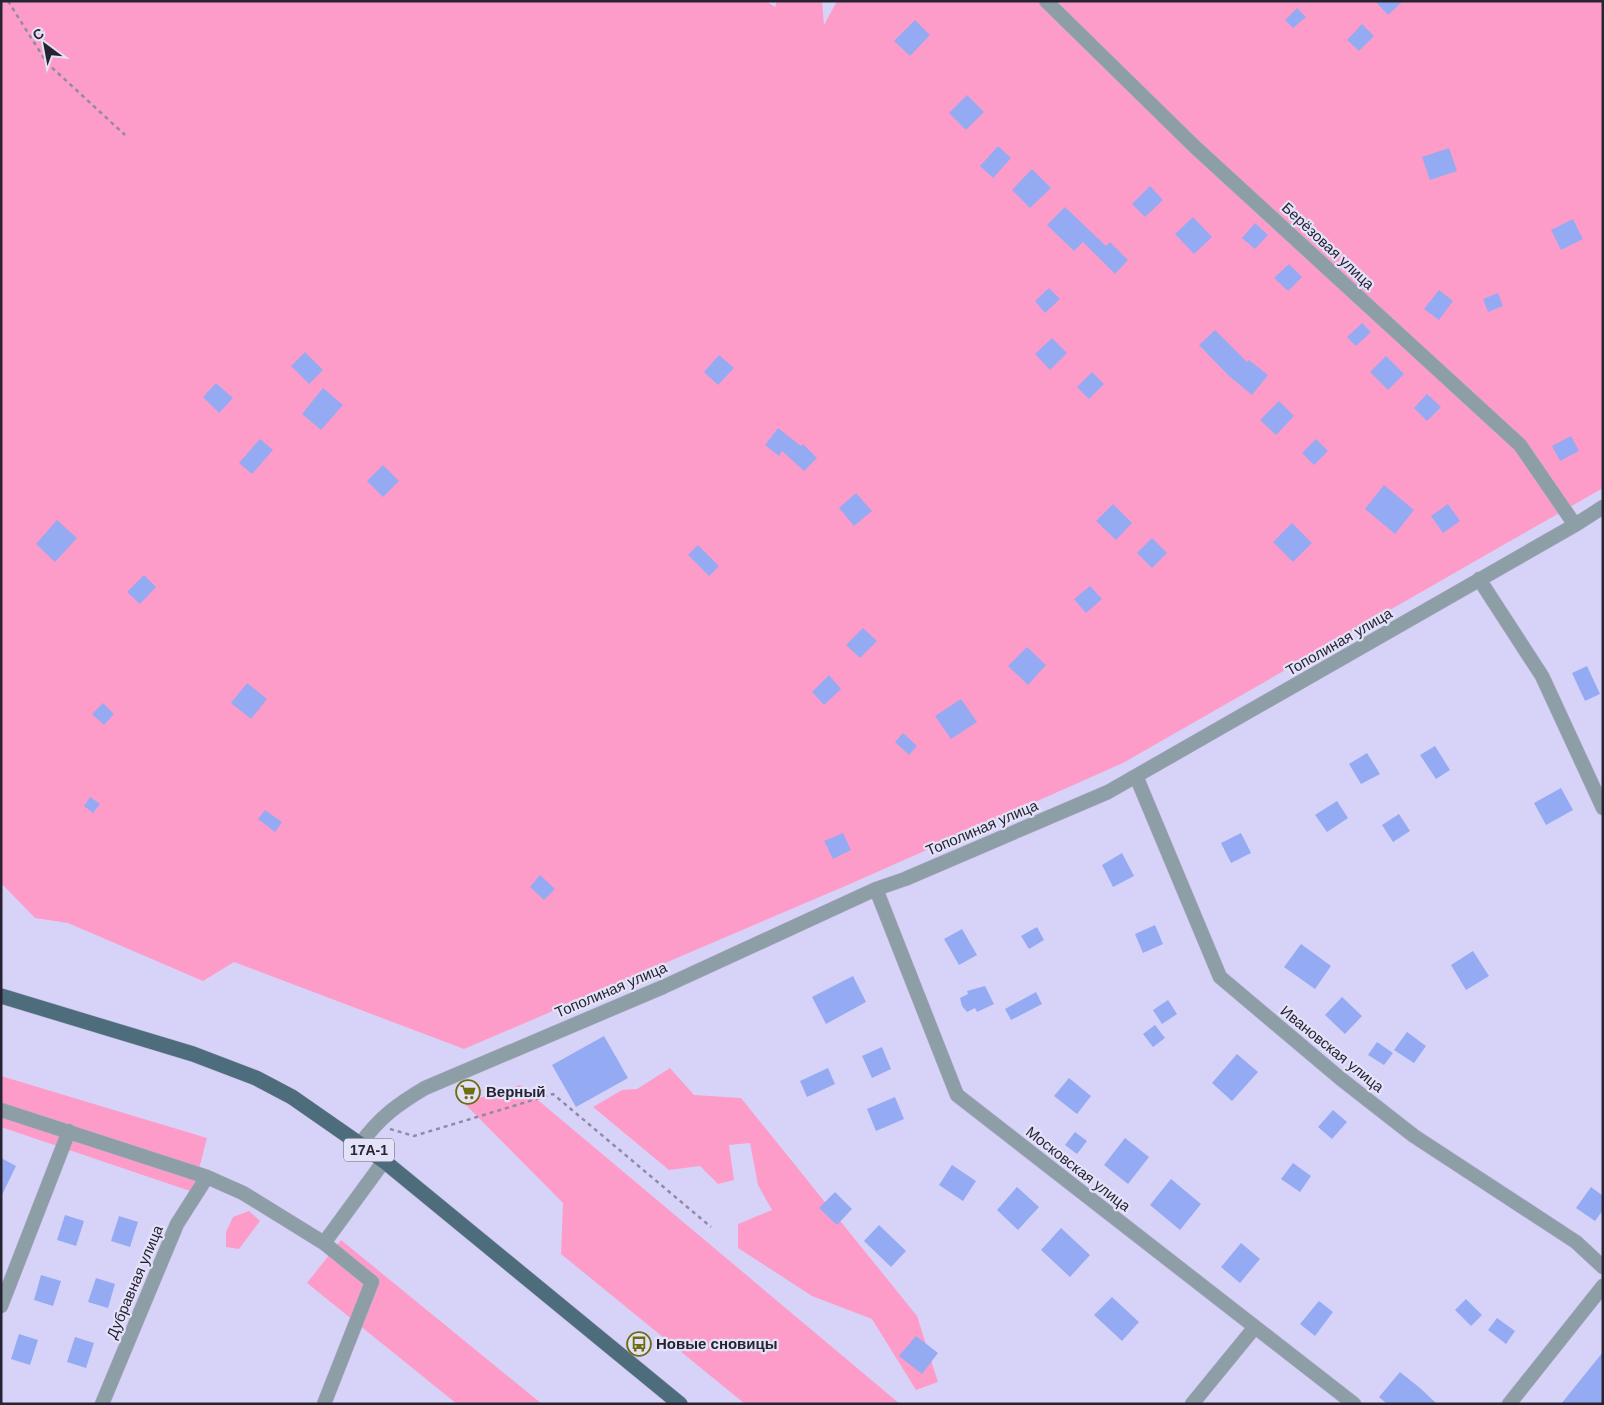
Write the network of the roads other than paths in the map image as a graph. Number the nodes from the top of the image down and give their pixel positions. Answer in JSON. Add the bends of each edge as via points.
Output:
{"nodes":[{"id":1,"x":1046,"y":1,"type":"edge"},
{"id":2,"x":1603,"y":507,"type":"edge"},
{"id":3,"x":1575,"y":525,"type":"junction"},
{"id":4,"x":1479,"y":579,"type":"junction"},
{"id":5,"x":1136,"y":776,"type":"junction"},
{"id":6,"x":1603,"y":808,"type":"edge"},
{"id":7,"x":876,"y":888,"type":"junction"},
{"id":8,"x":1,"y":996,"type":"edge"},
{"id":9,"x":1,"y":1110,"type":"edge"},
{"id":10,"x":69,"y":1132,"type":"junction"},
{"id":11,"x":361,"y":1143,"type":"junction"},
{"id":12,"x":384,"y":1161,"type":"junction"},
{"id":13,"x":207,"y":1177,"type":"junction"},
{"id":14,"x":324,"y":1243,"type":"junction"},
{"id":15,"x":1603,"y":1267,"type":"edge"},
{"id":16,"x":1603,"y":1286,"type":"edge"},
{"id":17,"x":1,"y":1306,"type":"edge"},
{"id":18,"x":1255,"y":1327,"type":"junction"},
{"id":19,"x":102,"y":1404,"type":"edge"},
{"id":20,"x":324,"y":1404,"type":"edge"},
{"id":21,"x":680,"y":1404,"type":"edge"},
{"id":22,"x":1192,"y":1404,"type":"edge"},
{"id":23,"x":1354,"y":1404,"type":"edge"},
{"id":24,"x":1509,"y":1404,"type":"edge"}],
"edges":[{"from":1,"to":3,"type":"street","name":"Берёзовая улица","via":[[1195,147],[1520,445]]},
{"from":2,"to":3,"type":"street","name":"Тополиная улица"},
{"from":3,"to":4,"type":"street","name":"Тополиная улица"},
{"from":4,"to":5,"type":"street","name":"Тополиная улица"},
{"from":4,"to":6,"type":"street","via":[[1542,676]]},
{"from":5,"to":7,"type":"street","name":"Тополиная улица","via":[[1108,792],[905,879]]},
{"from":5,"to":15,"type":"street","name":"Ивановская улица","via":[[1220,977],[1414,1136],[1576,1242]]},
{"from":7,"to":11,"type":"street","name":"Тополиная улица","via":[[663,987],[425,1088],[395,1106],[374,1124]]},
{"from":7,"to":18,"type":"street","name":"Московская улица","via":[[956,1095]]},
{"from":8,"to":11,"type":"main road","number":"17А-1","via":[[224,1064],[292,1097]]},
{"from":9,"to":10,"type":"street"},
{"from":10,"to":13,"type":"street"},
{"from":10,"to":17,"type":"street"},
{"from":11,"to":12,"type":"main road","number":"17А-1"},
{"from":12,"to":14,"type":"street"},
{"from":12,"to":21,"type":"main road","number":"17А-1"},
{"from":13,"to":14,"type":"street","via":[[243,1193]]},
{"from":13,"to":19,"type":"street","name":"Дубравная улица","via":[[177,1224]]},
{"from":14,"to":20,"type":"street","via":[[372,1282]]},
{"from":16,"to":24,"type":"street"},
{"from":18,"to":22,"type":"street"},
{"from":18,"to":23,"type":"street","name":"Московская улица"}]}
